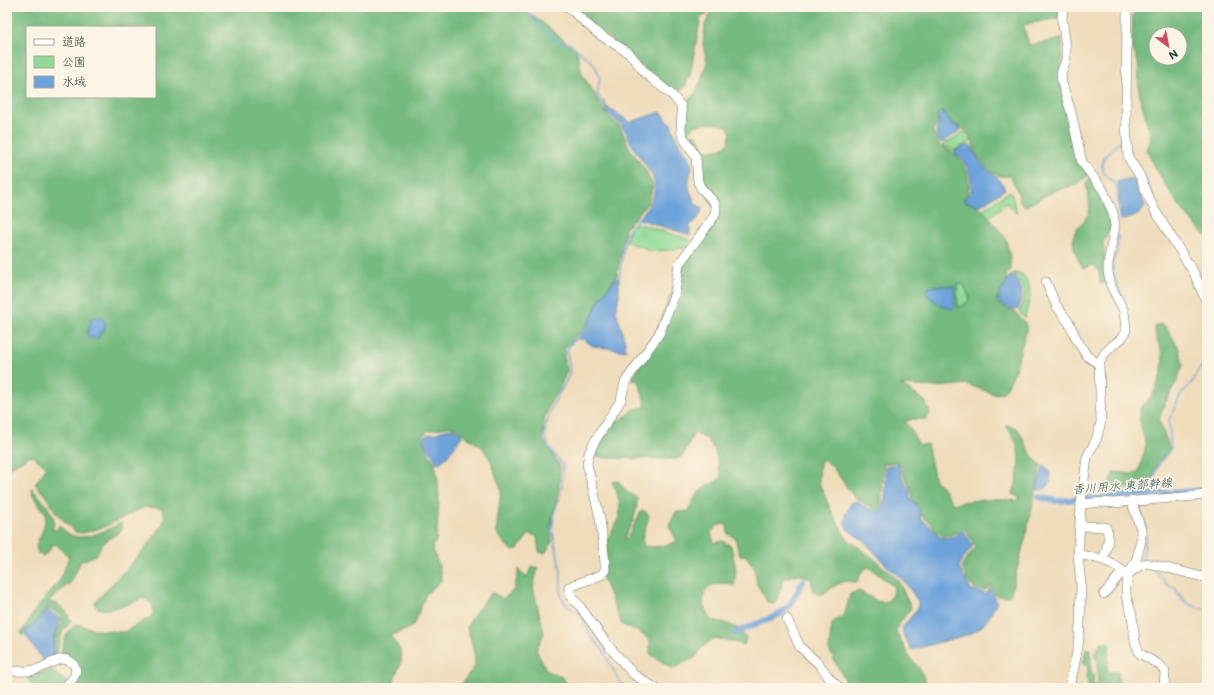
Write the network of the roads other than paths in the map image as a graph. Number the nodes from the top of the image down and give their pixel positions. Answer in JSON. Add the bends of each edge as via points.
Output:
{"nodes":[{"id":1,"x":568,"y":7,"type":"edge"},
{"id":2,"x":1063,"y":7,"type":"edge"},
{"id":3,"x":1127,"y":7,"type":"edge"},
{"id":4,"x":1046,"y":282,"type":"dead end"},
{"id":5,"x":1207,"y":303,"type":"edge"},
{"id":6,"x":1099,"y":364,"type":"junction"},
{"id":7,"x":1207,"y":495,"type":"edge"},
{"id":8,"x":1132,"y":500,"type":"junction"},
{"id":9,"x":1082,"y":501,"type":"junction"},
{"id":10,"x":1080,"y":526,"type":"junction"},
{"id":11,"x":1078,"y":555,"type":"junction"},
{"id":12,"x":1103,"y":560,"type":"junction"},
{"id":13,"x":1125,"y":573,"type":"junction"},
{"id":14,"x":1207,"y":578,"type":"edge"},
{"id":15,"x":1104,"y":594,"type":"dead end"},
{"id":16,"x":787,"y":619,"type":"dead end"},
{"id":17,"x":7,"y":671,"type":"edge"},
{"id":18,"x":64,"y":688,"type":"edge"},
{"id":19,"x":654,"y":688,"type":"edge"},
{"id":20,"x":840,"y":688,"type":"edge"},
{"id":21,"x":1068,"y":688,"type":"edge"},
{"id":22,"x":1164,"y":688,"type":"edge"}],
"edges":[{"from":1,"to":19,"type":"street","via":[[596,32],[630,54],[645,73],[681,106],[682,137],[696,157],[698,182],[716,208],[715,215],[680,264],[675,294],[659,334],[624,382],[621,400],[589,453],[587,464],[600,518],[605,570],[601,575],[569,587],[570,597],[579,605],[607,644],[633,674]]},
{"from":2,"to":6,"type":"street","via":[[1066,60],[1061,73],[1062,83],[1072,112],[1082,162],[1100,186],[1113,213],[1115,226],[1108,272],[1124,311],[1126,330],[1122,338],[1104,354]]},
{"from":3,"to":5,"type":"street","via":[[1128,157],[1140,176],[1157,214],[1194,274]]},
{"from":4,"to":6,"type":"street","via":[[1056,305],[1077,340],[1088,356]]},
{"from":6,"to":9,"type":"street","via":[[1101,422],[1096,440],[1087,457]]},
{"from":7,"to":8,"type":"street"},
{"from":8,"to":9,"type":"street","via":[[1113,503]]},
{"from":8,"to":13,"type":"street","via":[[1141,529],[1141,540],[1137,558]]},
{"from":9,"to":10,"type":"street"},
{"from":10,"to":11,"type":"street"},
{"from":10,"to":12,"type":"street","via":[[1105,527],[1108,530]]},
{"from":11,"to":12,"type":"street","via":[[1090,555]]},
{"from":11,"to":21,"type":"street","via":[[1081,586],[1080,626],[1077,654]]},
{"from":12,"to":13,"type":"street"},
{"from":13,"to":14,"type":"street","via":[[1146,563]]},
{"from":13,"to":15,"type":"street"},
{"from":13,"to":22,"type":"street","via":[[1126,596],[1139,653],[1162,666]]},
{"from":16,"to":20,"type":"street","via":[[800,647]]},
{"from":17,"to":18,"type":"street","via":[[34,670],[63,659],[68,660],[76,671],[75,676]]}]}
